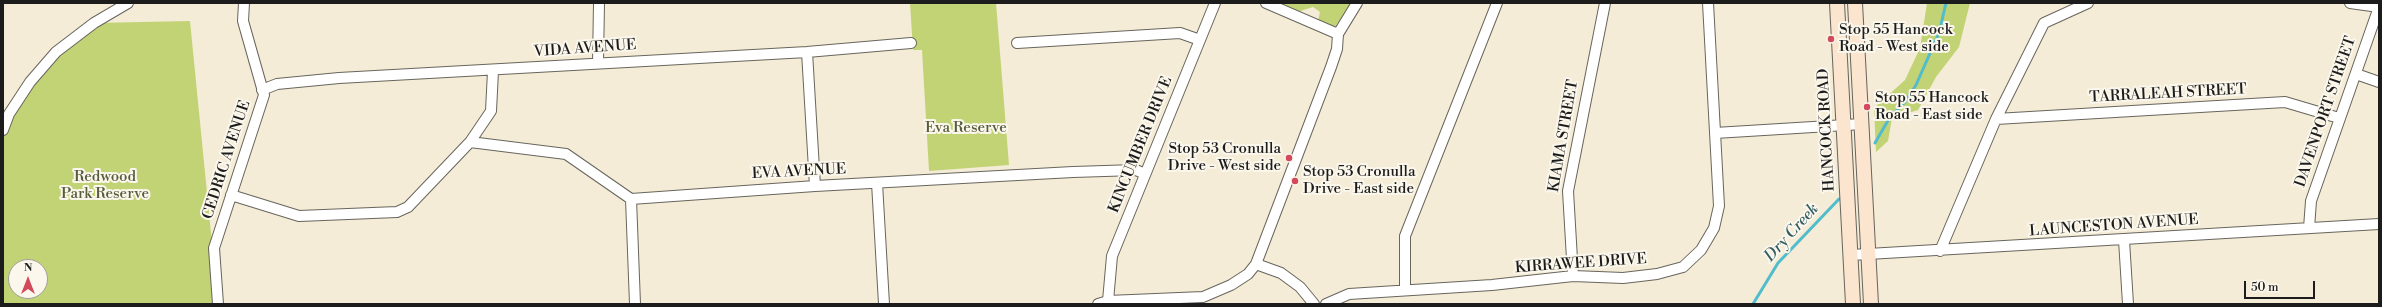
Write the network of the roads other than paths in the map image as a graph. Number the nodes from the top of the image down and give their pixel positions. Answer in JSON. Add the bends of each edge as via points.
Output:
{"nodes":[{"id":1,"x":128,"y":3,"type":"edge"},
{"id":2,"x":244,"y":3,"type":"edge"},
{"id":3,"x":598,"y":3,"type":"edge"},
{"id":4,"x":1215,"y":3,"type":"edge"},
{"id":5,"x":1266,"y":3,"type":"edge"},
{"id":6,"x":1357,"y":3,"type":"edge"},
{"id":7,"x":1497,"y":3,"type":"edge"},
{"id":8,"x":1605,"y":3,"type":"edge"},
{"id":9,"x":1708,"y":3,"type":"edge"},
{"id":10,"x":1837,"y":3,"type":"edge"},
{"id":11,"x":1855,"y":3,"type":"edge"},
{"id":12,"x":2088,"y":3,"type":"edge"},
{"id":13,"x":2350,"y":3,"type":"edge"},
{"id":14,"x":2379,"y":7,"type":"edge"},
{"id":15,"x":1338,"y":34,"type":"junction"},
{"id":16,"x":1200,"y":40,"type":"junction"},
{"id":17,"x":911,"y":43,"type":"dead end"},
{"id":18,"x":1017,"y":43,"type":"dead end"},
{"id":19,"x":807,"y":52,"type":"junction"},
{"id":20,"x":598,"y":63,"type":"junction"},
{"id":21,"x":493,"y":71,"type":"junction"},
{"id":22,"x":2356,"y":74,"type":"junction"},
{"id":23,"x":2379,"y":82,"type":"edge"},
{"id":24,"x":262,"y":90,"type":"junction"},
{"id":25,"x":2339,"y":118,"type":"junction"},
{"id":26,"x":1996,"y":119,"type":"junction"},
{"id":27,"x":1862,"y":124,"type":"junction"},
{"id":28,"x":1844,"y":126,"type":"junction"},
{"id":29,"x":3,"y":130,"type":"edge"},
{"id":30,"x":1715,"y":133,"type":"junction"},
{"id":31,"x":470,"y":142,"type":"junction"},
{"id":32,"x":1145,"y":174,"type":"junction"},
{"id":33,"x":877,"y":183,"type":"junction"},
{"id":34,"x":815,"y":186,"type":"junction"},
{"id":35,"x":231,"y":195,"type":"junction"},
{"id":36,"x":631,"y":199,"type":"junction"},
{"id":37,"x":2379,"y":224,"type":"edge"},
{"id":38,"x":2309,"y":228,"type":"junction"},
{"id":39,"x":2124,"y":240,"type":"junction"},
{"id":40,"x":1940,"y":251,"type":"junction"},
{"id":41,"x":1868,"y":254,"type":"junction"},
{"id":42,"x":1851,"y":255,"type":"junction"},
{"id":43,"x":1256,"y":264,"type":"junction"},
{"id":44,"x":1573,"y":276,"type":"junction"},
{"id":45,"x":1405,"y":289,"type":"junction"},
{"id":46,"x":1103,"y":302,"type":"edge"},
{"id":47,"x":218,"y":304,"type":"edge"},
{"id":48,"x":635,"y":304,"type":"edge"},
{"id":49,"x":884,"y":304,"type":"edge"},
{"id":50,"x":1314,"y":304,"type":"edge"},
{"id":51,"x":1326,"y":304,"type":"edge"},
{"id":52,"x":1853,"y":304,"type":"edge"},
{"id":53,"x":1871,"y":304,"type":"edge"},
{"id":54,"x":2128,"y":304,"type":"edge"}],
"edges":[{"from":1,"to":29,"type":"street","via":[[56,52],[30,82],[9,114]]},
{"from":2,"to":24,"type":"street","name":"CEDRIC AVENUE","via":[[243,21]]},
{"from":3,"to":20,"type":"street"},
{"from":4,"to":16,"type":"street","name":"KINCUMBER DRIVE"},
{"from":5,"to":15,"type":"street"},
{"from":6,"to":15,"type":"street"},
{"from":7,"to":45,"type":"street","via":[[1404,236]]},
{"from":8,"to":44,"type":"street","name":"KIAMA STREET","via":[[1568,191]]},
{"from":9,"to":30,"type":"street","name":"KIRRAWEE DRIVE"},
{"from":10,"to":28,"type":"main road","name":"HANCOCK ROAD"},
{"from":11,"to":27,"type":"main road"},
{"from":12,"to":26,"type":"street","via":[[2044,23]]},
{"from":13,"to":14,"type":"street"},
{"from":14,"to":22,"type":"street","name":"DAVENPORT STREET"},
{"from":15,"to":43,"type":"street","via":[[1337,49],[1331,67]]},
{"from":16,"to":18,"type":"street","via":[[1180,33]]},
{"from":16,"to":32,"type":"street","name":"KINCUMBER DRIVE"},
{"from":17,"to":19,"type":"street","name":"VIDA AVENUE"},
{"from":19,"to":20,"type":"street","name":"VIDA AVENUE"},
{"from":19,"to":34,"type":"street"},
{"from":20,"to":21,"type":"street","name":"VIDA AVENUE"},
{"from":21,"to":24,"type":"street","name":"VIDA AVENUE","via":[[339,78],[277,84]]},
{"from":21,"to":31,"type":"street","via":[[491,110]]},
{"from":22,"to":23,"type":"street"},
{"from":22,"to":25,"type":"street","name":"DAVENPORT STREET"},
{"from":24,"to":35,"type":"street","name":"CEDRIC AVENUE","via":[[264,95]]},
{"from":25,"to":26,"type":"street","name":"TARRALEAH STREET","via":[[2285,102]]},
{"from":25,"to":38,"type":"street","name":"DAVENPORT STREET","via":[[2311,201]]},
{"from":26,"to":40,"type":"street"},
{"from":27,"to":28,"type":"street"},
{"from":27,"to":41,"type":"main road"},
{"from":28,"to":30,"type":"street"},
{"from":28,"to":42,"type":"main road","name":"HANCOCK ROAD"},
{"from":30,"to":44,"type":"street","name":"KIRRAWEE DRIVE","via":[[1719,206],[1714,228],[1701,250],[1683,267],[1656,274],[1623,278]]},
{"from":31,"to":35,"type":"street","via":[[408,207],[397,212],[299,216]]},
{"from":31,"to":36,"type":"street","via":[[566,154]]},
{"from":32,"to":33,"type":"street","name":"EVA AVENUE","via":[[1136,170],[1080,171]]},
{"from":32,"to":46,"type":"street","name":"KINCUMBER DRIVE","via":[[1112,256]]},
{"from":33,"to":34,"type":"street","name":"EVA AVENUE"},
{"from":33,"to":49,"type":"street"},
{"from":34,"to":36,"type":"street","name":"EVA AVENUE"},
{"from":35,"to":47,"type":"street","name":"CEDRIC AVENUE","via":[[214,248]]},
{"from":36,"to":48,"type":"street"},
{"from":37,"to":38,"type":"street","name":"LAUNCESTON AVENUE"},
{"from":38,"to":39,"type":"street","name":"LAUNCESTON AVENUE"},
{"from":39,"to":40,"type":"street","name":"LAUNCESTON AVENUE"},
{"from":39,"to":54,"type":"street"},
{"from":40,"to":41,"type":"street","name":"LAUNCESTON AVENUE"},
{"from":41,"to":42,"type":"street","name":"LAUNCESTON AVENUE"},
{"from":41,"to":53,"type":"main road"},
{"from":42,"to":52,"type":"main road","name":"HANCOCK ROAD"},
{"from":43,"to":46,"type":"street","via":[[1248,274],[1231,285],[1203,297]]},
{"from":43,"to":50,"type":"street","via":[[1281,273],[1300,287]]},
{"from":44,"to":45,"type":"street","name":"KIRRAWEE DRIVE","via":[[1492,285]]},
{"from":45,"to":51,"type":"street","name":"KIRRAWEE DRIVE","via":[[1349,294]]}]}
